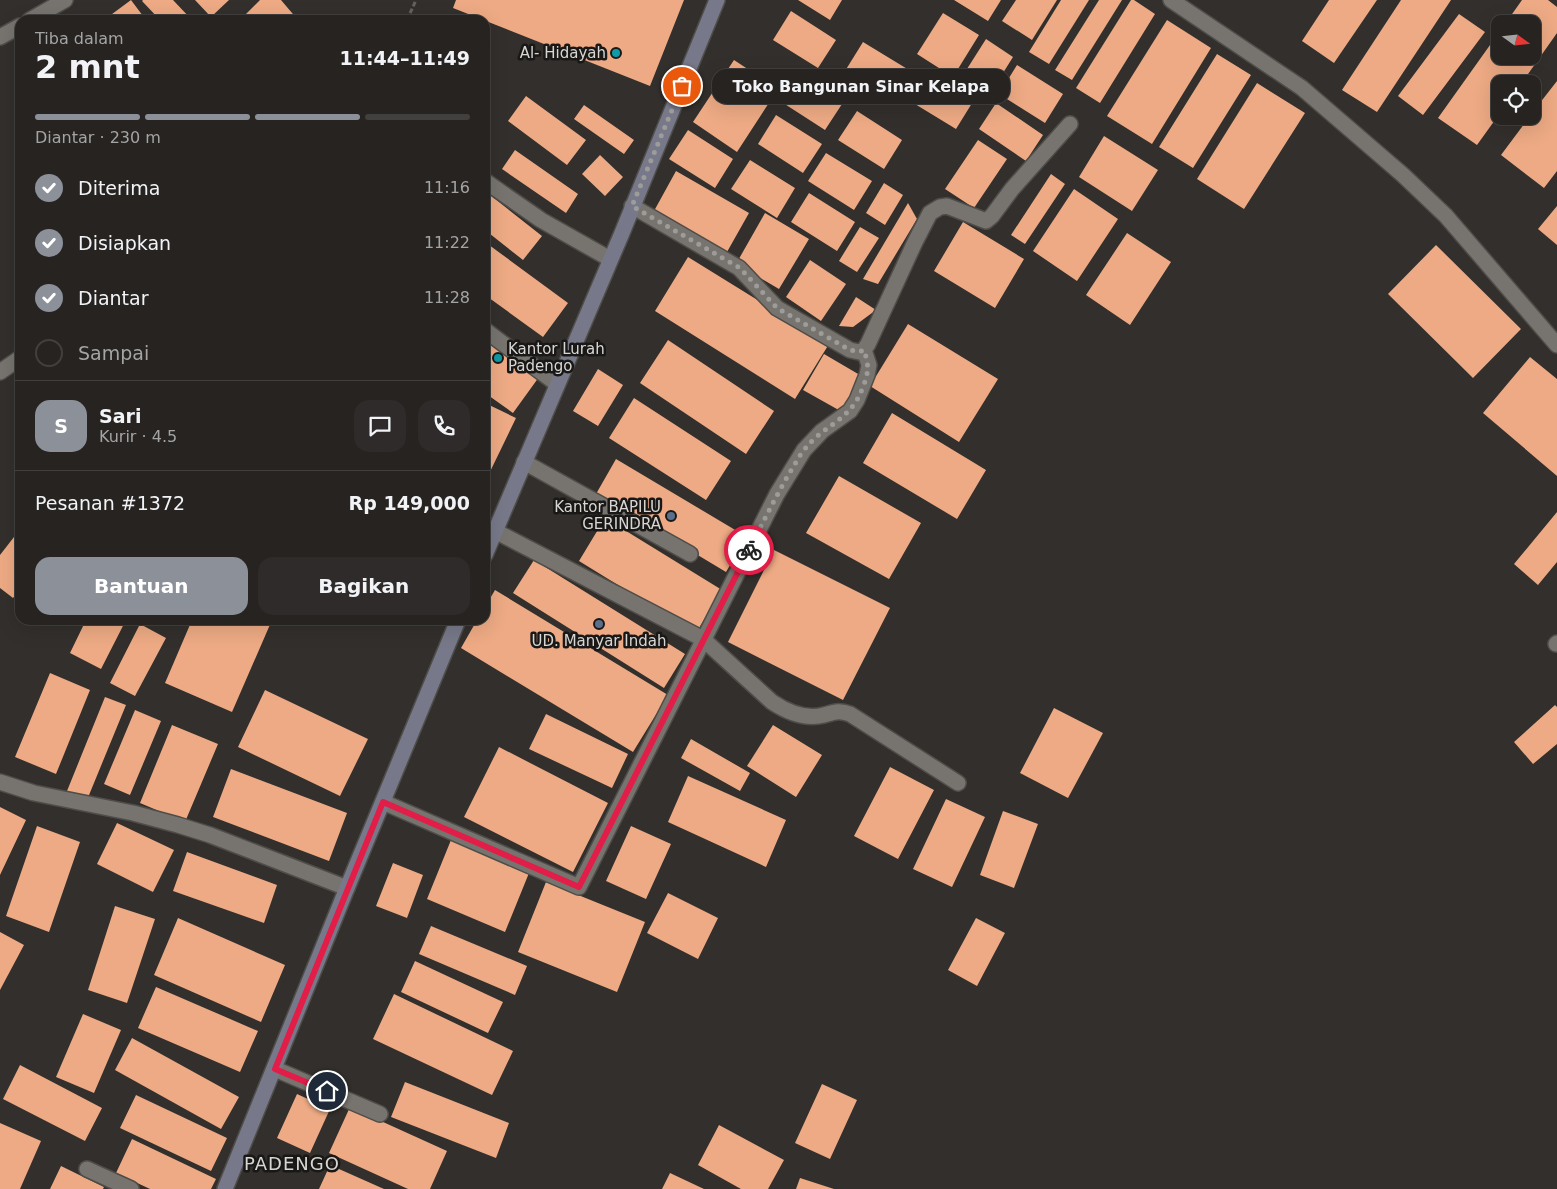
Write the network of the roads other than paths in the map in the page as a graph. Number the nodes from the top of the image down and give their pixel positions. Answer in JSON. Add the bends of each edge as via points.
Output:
{"nodes":[{"id":1,"x":65,"y":0,"type":"edge"},
{"id":2,"x":717,"y":0,"type":"edge"},
{"id":3,"x":1171,"y":0,"type":"edge"},
{"id":4,"x":39,"y":15,"type":"edge"},
{"id":5,"x":15,"y":29,"type":"edge"},
{"id":6,"x":0,"y":38,"type":"edge"},
{"id":7,"x":1070,"y":124,"type":"dead end"},
{"id":8,"x":490,"y":184,"type":"edge"},
{"id":9,"x":632,"y":206,"type":"junction"},
{"id":10,"x":610,"y":259,"type":"junction"},
{"id":11,"x":490,"y":334,"type":"edge"},
{"id":12,"x":1557,"y":344,"type":"edge"},
{"id":13,"x":864,"y":350,"type":"junction"},
{"id":14,"x":15,"y":362,"type":"edge"},
{"id":15,"x":0,"y":372,"type":"edge"},
{"id":16,"x":557,"y":384,"type":"junction"},
{"id":17,"x":524,"y":462,"type":"junction"},
{"id":18,"x":495,"y":532,"type":"junction"},
{"id":19,"x":490,"y":544,"type":"edge"},
{"id":20,"x":690,"y":554,"type":"dead end"},
{"id":21,"x":456,"y":625,"type":"edge"},
{"id":22,"x":703,"y":639,"type":"junction"},
{"id":23,"x":0,"y":782,"type":"edge"},
{"id":24,"x":958,"y":783,"type":"dead end"},
{"id":25,"x":383,"y":802,"type":"junction"},
{"id":26,"x":347,"y":888,"type":"junction"},
{"id":27,"x":275,"y":1069,"type":"junction"},
{"id":28,"x":380,"y":1114,"type":"dead end"},
{"id":29,"x":88,"y":1169,"type":"dead end"},
{"id":30,"x":131,"y":1189,"type":"edge"},
{"id":31,"x":225,"y":1189,"type":"edge"}],
"edges":[{"from":1,"to":4,"type":"street"},
{"from":2,"to":9,"type":"main road"},
{"from":3,"to":12,"type":"street","via":[[1302,88],[1403,175],[1446,216]]},
{"from":5,"to":6,"type":"street"},
{"from":7,"to":13,"type":"street","via":[[986,221],[947,206],[940,206],[930,213]]},
{"from":8,"to":10,"type":"street","via":[[542,220]]},
{"from":9,"to":10,"type":"main road"},
{"from":9,"to":13,"type":"street","via":[[740,268],[777,308],[850,350]]},
{"from":10,"to":16,"type":"main road"},
{"from":11,"to":16,"type":"street"},
{"from":13,"to":22,"type":"street","via":[[867,375],[857,400],[850,411],[822,431],[804,450],[777,494]]},
{"from":14,"to":15,"type":"street"},
{"from":16,"to":17,"type":"main road"},
{"from":17,"to":18,"type":"main road"},
{"from":17,"to":20,"type":"street"},
{"from":18,"to":19,"type":"main road"},
{"from":18,"to":22,"type":"street"},
{"from":21,"to":25,"type":"main road"},
{"from":22,"to":24,"type":"street","via":[[772,702],[784,709],[810,717],[837,711],[850,714]]},
{"from":22,"to":25,"type":"street","via":[[579,887]]},
{"from":23,"to":26,"type":"street","via":[[34,793],[178,825]]},
{"from":25,"to":26,"type":"main road"},
{"from":26,"to":27,"type":"main road"},
{"from":27,"to":28,"type":"street"},
{"from":27,"to":31,"type":"main road"},
{"from":29,"to":30,"type":"street"}]}
